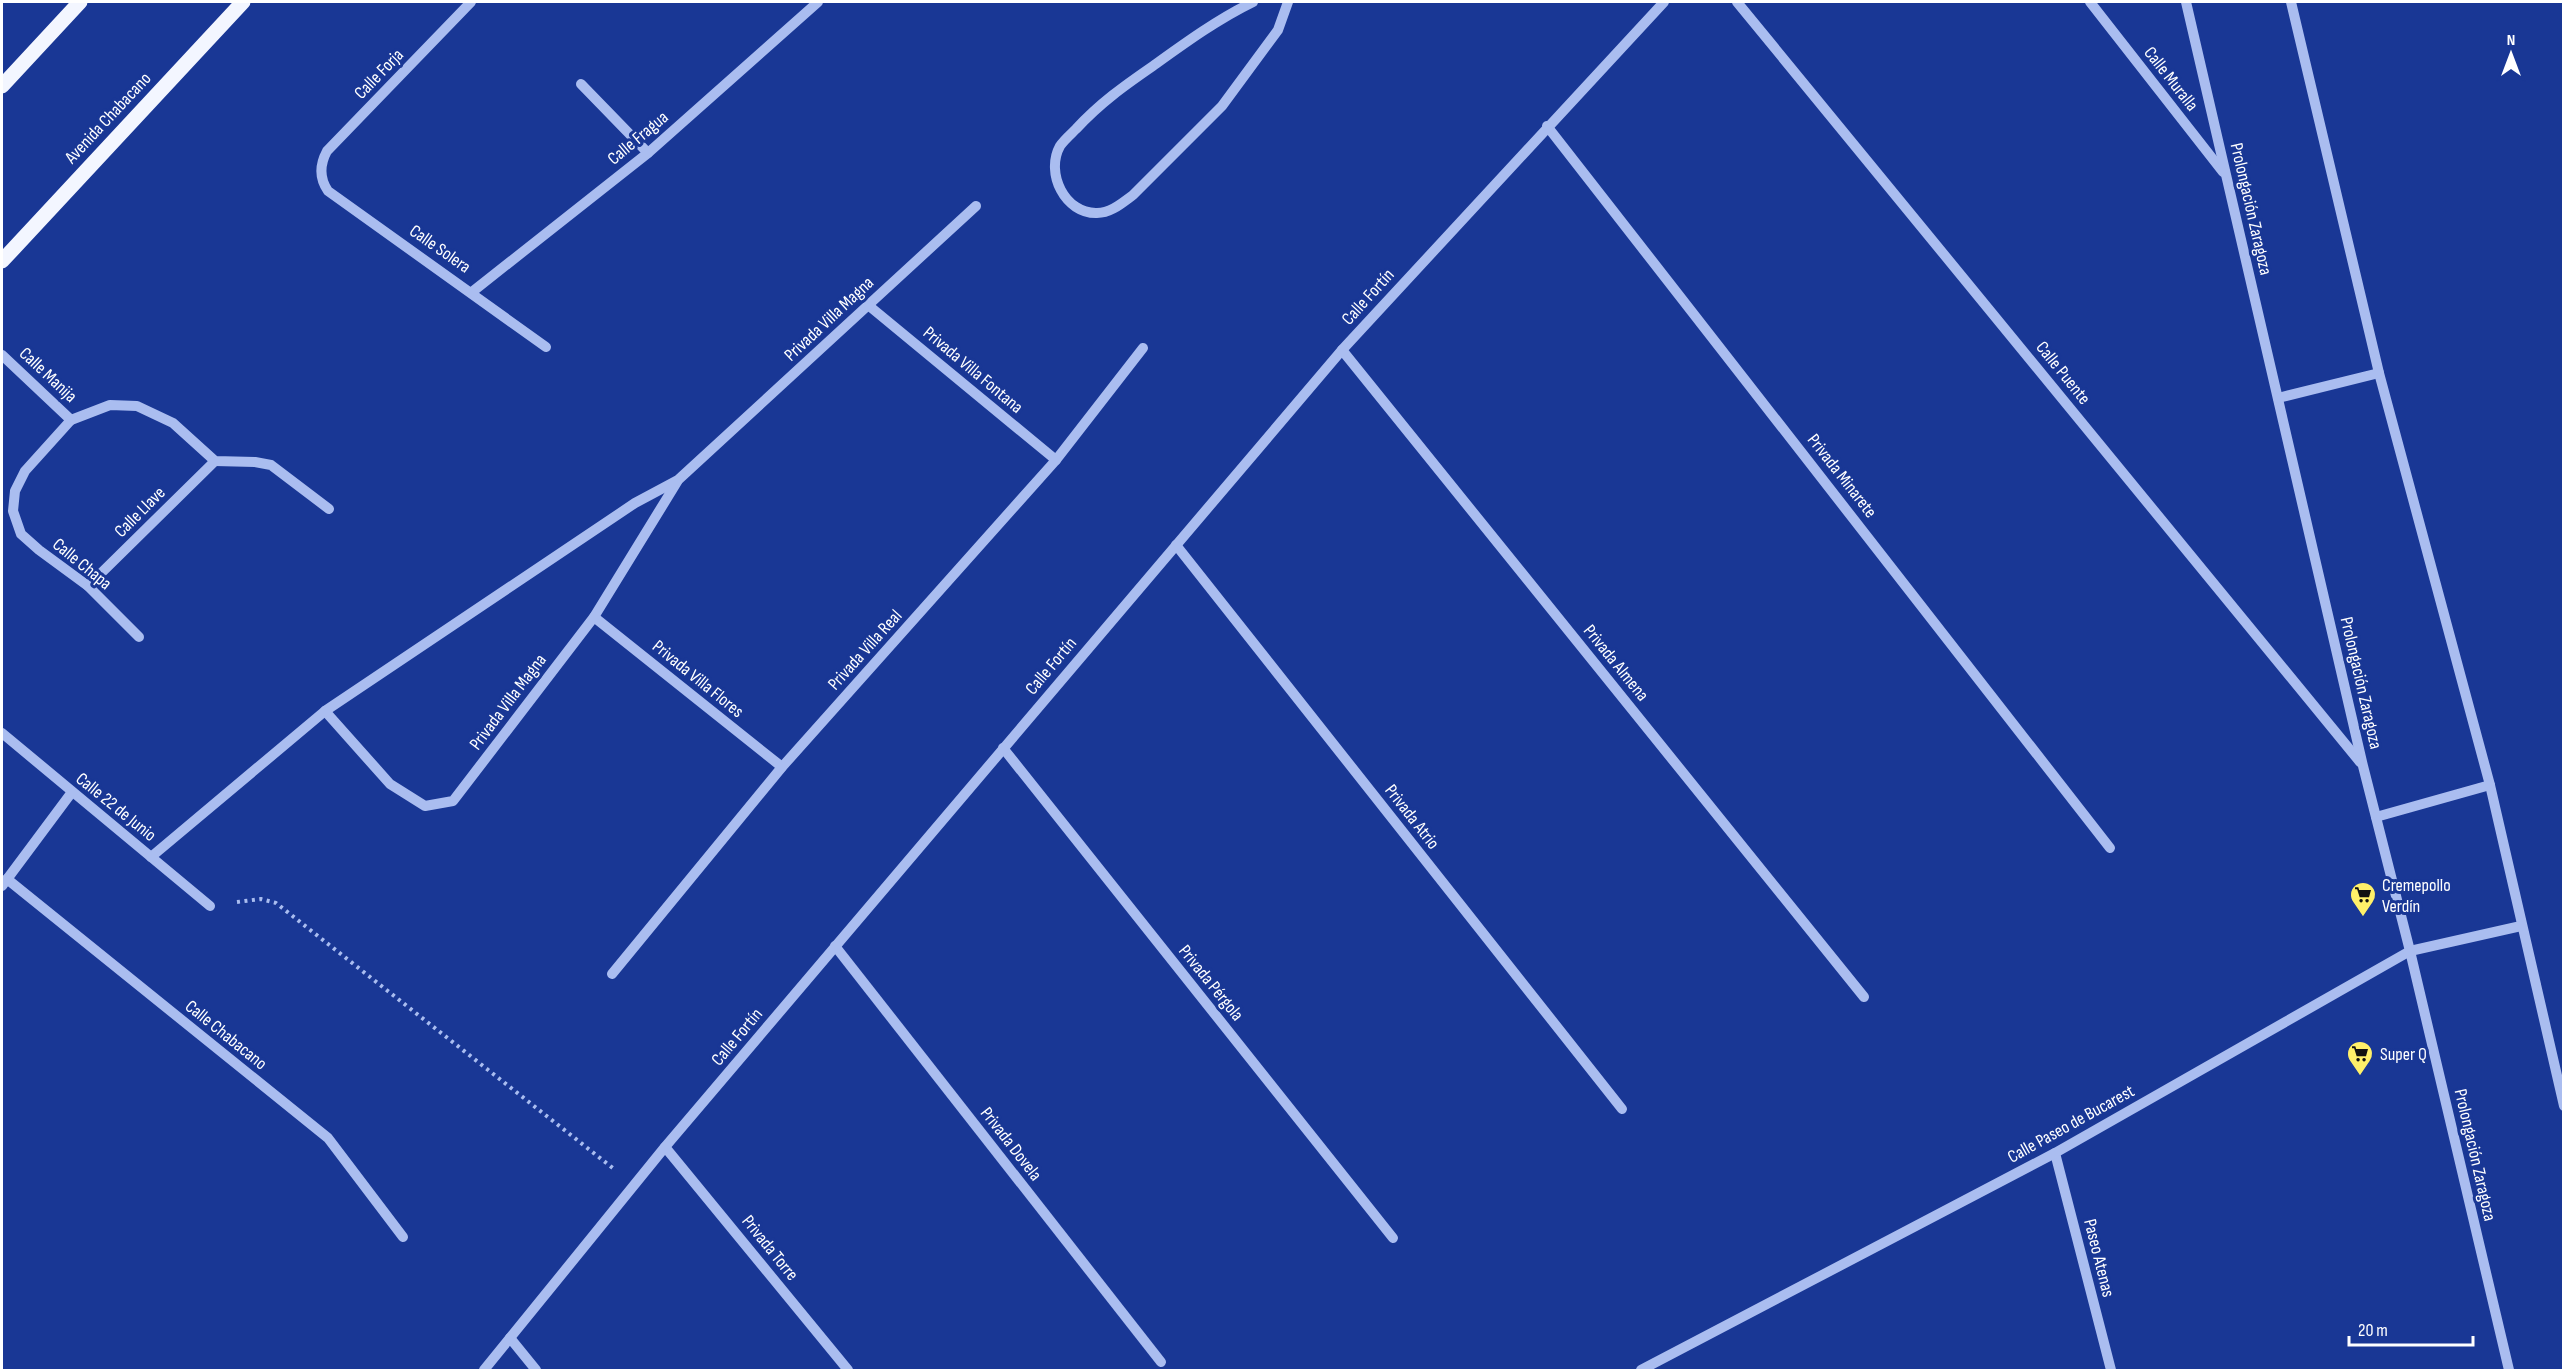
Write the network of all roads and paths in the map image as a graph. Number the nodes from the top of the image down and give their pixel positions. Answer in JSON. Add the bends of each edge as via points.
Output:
{"nodes":[{"id":1,"x":80,"y":2,"type":"edge"},
{"id":2,"x":243,"y":2,"type":"edge"},
{"id":3,"x":470,"y":2,"type":"edge"},
{"id":4,"x":818,"y":2,"type":"edge"},
{"id":5,"x":1253,"y":2,"type":"edge"},
{"id":6,"x":1288,"y":2,"type":"edge"},
{"id":7,"x":1664,"y":2,"type":"edge"},
{"id":8,"x":1737,"y":2,"type":"edge"},
{"id":9,"x":2090,"y":2,"type":"edge"},
{"id":10,"x":2186,"y":2,"type":"edge"},
{"id":11,"x":2291,"y":2,"type":"edge"},
{"id":12,"x":580,"y":84,"type":"dead end"},
{"id":13,"x":2,"y":86,"type":"edge"},
{"id":14,"x":1547,"y":126,"type":"junction"},
{"id":15,"x":648,"y":153,"type":"junction"},
{"id":16,"x":322,"y":175,"type":"joint"},
{"id":17,"x":2226,"y":176,"type":"junction"},
{"id":18,"x":976,"y":206,"type":"dead end"},
{"id":19,"x":2,"y":261,"type":"edge"},
{"id":20,"x":472,"y":292,"type":"junction"},
{"id":21,"x":868,"y":305,"type":"junction"},
{"id":22,"x":546,"y":347,"type":"dead end"},
{"id":23,"x":1143,"y":348,"type":"dead end"},
{"id":24,"x":1342,"y":350,"type":"junction"},
{"id":25,"x":2,"y":356,"type":"edge"},
{"id":26,"x":2379,"y":373,"type":"junction"},
{"id":27,"x":2278,"y":398,"type":"junction"},
{"id":28,"x":71,"y":420,"type":"junction"},
{"id":29,"x":1056,"y":460,"type":"junction"},
{"id":30,"x":215,"y":461,"type":"junction"},
{"id":31,"x":678,"y":480,"type":"junction"},
{"id":32,"x":329,"y":509,"type":"dead end"},
{"id":33,"x":1176,"y":545,"type":"junction"},
{"id":34,"x":88,"y":586,"type":"junction"},
{"id":35,"x":594,"y":617,"type":"junction"},
{"id":36,"x":139,"y":637,"type":"dead end"},
{"id":37,"x":325,"y":711,"type":"junction"},
{"id":38,"x":2,"y":733,"type":"edge"},
{"id":39,"x":1003,"y":748,"type":"junction"},
{"id":40,"x":2363,"y":766,"type":"junction"},
{"id":41,"x":782,"y":767,"type":"junction"},
{"id":42,"x":2490,"y":785,"type":"junction"},
{"id":43,"x":72,"y":792,"type":"junction"},
{"id":44,"x":2376,"y":817,"type":"junction"},
{"id":45,"x":2110,"y":848,"type":"dead end"},
{"id":46,"x":151,"y":857,"type":"junction"},
{"id":47,"x":4,"y":883,"type":"edge"},
{"id":48,"x":210,"y":906,"type":"joint"},
{"id":49,"x":2522,"y":926,"type":"junction"},
{"id":50,"x":835,"y":946,"type":"junction"},
{"id":51,"x":2410,"y":951,"type":"junction"},
{"id":52,"x":612,"y":974,"type":"dead end"},
{"id":53,"x":1864,"y":997,"type":"dead end"},
{"id":54,"x":2564,"y":1106,"type":"edge"},
{"id":55,"x":1622,"y":1109,"type":"dead end"},
{"id":56,"x":665,"y":1147,"type":"junction"},
{"id":57,"x":2055,"y":1153,"type":"junction"},
{"id":58,"x":634,"y":1185,"type":"junction"},
{"id":59,"x":403,"y":1237,"type":"dead end"},
{"id":60,"x":1393,"y":1238,"type":"dead end"},
{"id":61,"x":510,"y":1338,"type":"junction"},
{"id":62,"x":1161,"y":1362,"type":"dead end"},
{"id":63,"x":484,"y":1371,"type":"edge"},
{"id":64,"x":536,"y":1371,"type":"edge"},
{"id":65,"x":848,"y":1371,"type":"edge"},
{"id":66,"x":1641,"y":1371,"type":"edge"},
{"id":67,"x":2111,"y":1371,"type":"edge"},
{"id":68,"x":2509,"y":1371,"type":"edge"}],
"edges":[{"from":1,"to":13,"type":"main road"},
{"from":2,"to":19,"type":"main road","name":"Avenida Chabacano"},
{"from":3,"to":16,"type":"street","name":"Calle Forja","via":[[327,151],[321,162]]},
{"from":4,"to":15,"type":"street","name":"Calle Fragua"},
{"from":5,"to":6,"type":"street","via":[[1199,34],[1097,106],[1060,146],[1057,181],[1066,200],[1079,209],[1097,213],[1117,208],[1133,195],[1222,106],[1278,30]]},
{"from":7,"to":14,"type":"street","name":"Calle Fortín"},
{"from":8,"to":40,"type":"street","name":"Calle Puente"},
{"from":9,"to":17,"type":"street","name":"Calle Muralla"},
{"from":10,"to":17,"type":"street","name":"Prolongación Zaragoza"},
{"from":11,"to":26,"type":"street"},
{"from":12,"to":15,"type":"street"},
{"from":14,"to":24,"type":"street","name":"Calle Fortín"},
{"from":14,"to":45,"type":"street","name":"Privada Minarete"},
{"from":15,"to":20,"type":"street","name":"Calle Fragua"},
{"from":16,"to":20,"type":"street","name":"Calle Solera","via":[[328,191]]},
{"from":17,"to":27,"type":"street","name":"Prolongación Zaragoza"},
{"from":18,"to":21,"type":"street","name":"Privada Villa Magna"},
{"from":20,"to":22,"type":"street","name":"Calle Solera"},
{"from":21,"to":29,"type":"street","name":"Privada Villa Fontana"},
{"from":21,"to":31,"type":"street","name":"Privada Villa Magna"},
{"from":23,"to":29,"type":"street","name":"Privada Villa Real"},
{"from":24,"to":33,"type":"street","name":"Calle Fortín"},
{"from":24,"to":53,"type":"street","name":"Privada Almena"},
{"from":25,"to":28,"type":"street","name":"Calle Manija"},
{"from":26,"to":27,"type":"street"},
{"from":26,"to":42,"type":"street"},
{"from":27,"to":40,"type":"street","name":"Prolongación Zaragoza"},
{"from":28,"to":30,"type":"street","via":[[110,405],[137,406],[173,423]]},
{"from":28,"to":34,"type":"street","name":"Calle Chapa","via":[[25,471],[15,492],[13,511],[21,534]]},
{"from":29,"to":41,"type":"street","name":"Privada Villa Real"},
{"from":30,"to":32,"type":"street","via":[[271,465]]},
{"from":30,"to":34,"type":"street","name":"Calle Llave"},
{"from":31,"to":35,"type":"street","name":"Privada Villa Magna"},
{"from":31,"to":37,"type":"street","name":"Privada Villa Magna","via":[[634,502]]},
{"from":33,"to":39,"type":"street","name":"Calle Fortín"},
{"from":33,"to":55,"type":"street","name":"Privada Atrio"},
{"from":34,"to":36,"type":"street","name":"Calle Chapa"},
{"from":35,"to":37,"type":"street","name":"Privada Villa Magna","via":[[453,801],[425,806],[390,784]]},
{"from":35,"to":41,"type":"street","name":"Privada Villa Flores"},
{"from":37,"to":46,"type":"street","name":"Privada Villa Magna"},
{"from":38,"to":43,"type":"street","name":"Calle 22 de Junio"},
{"from":39,"to":50,"type":"street","name":"Calle Fortín"},
{"from":39,"to":60,"type":"street","name":"Privada Pérgola"},
{"from":40,"to":44,"type":"street","name":"Prolongación Zaragoza"},
{"from":41,"to":52,"type":"street","name":"Privada Villa Real"},
{"from":42,"to":44,"type":"street"},
{"from":42,"to":49,"type":"street"},
{"from":43,"to":46,"type":"street","name":"Calle 22 de Junio"},
{"from":43,"to":47,"type":"street"},
{"from":44,"to":51,"type":"street","name":"Prolongación Zaragoza"},
{"from":46,"to":48,"type":"street","name":"Calle 22 de Junio"},
{"from":47,"to":59,"type":"street","name":"Calle Chabacano","via":[[328,1138]]},
{"from":48,"to":58,"type":"path","via":[[261,899],[276,903]]},
{"from":49,"to":51,"type":"street","name":"Calle Paseo de Bucarest"},
{"from":49,"to":54,"type":"street"},
{"from":50,"to":56,"type":"street","name":"Calle Fortín"},
{"from":50,"to":62,"type":"street","name":"Privada Dovela"},
{"from":51,"to":57,"type":"street","name":"Calle Paseo de Bucarest"},
{"from":51,"to":68,"type":"street","name":"Prolongación Zaragoza"},
{"from":56,"to":58,"type":"street","name":"Calle Fortín"},
{"from":56,"to":65,"type":"street","name":"Privada Torre"},
{"from":57,"to":66,"type":"street","name":"Calle Paseo de Bucarest"},
{"from":57,"to":67,"type":"street","name":"Paseo Atenas"},
{"from":58,"to":61,"type":"street","name":"Calle Fortín"},
{"from":61,"to":63,"type":"street","name":"Calle Fortín"},
{"from":61,"to":64,"type":"street"}]}
